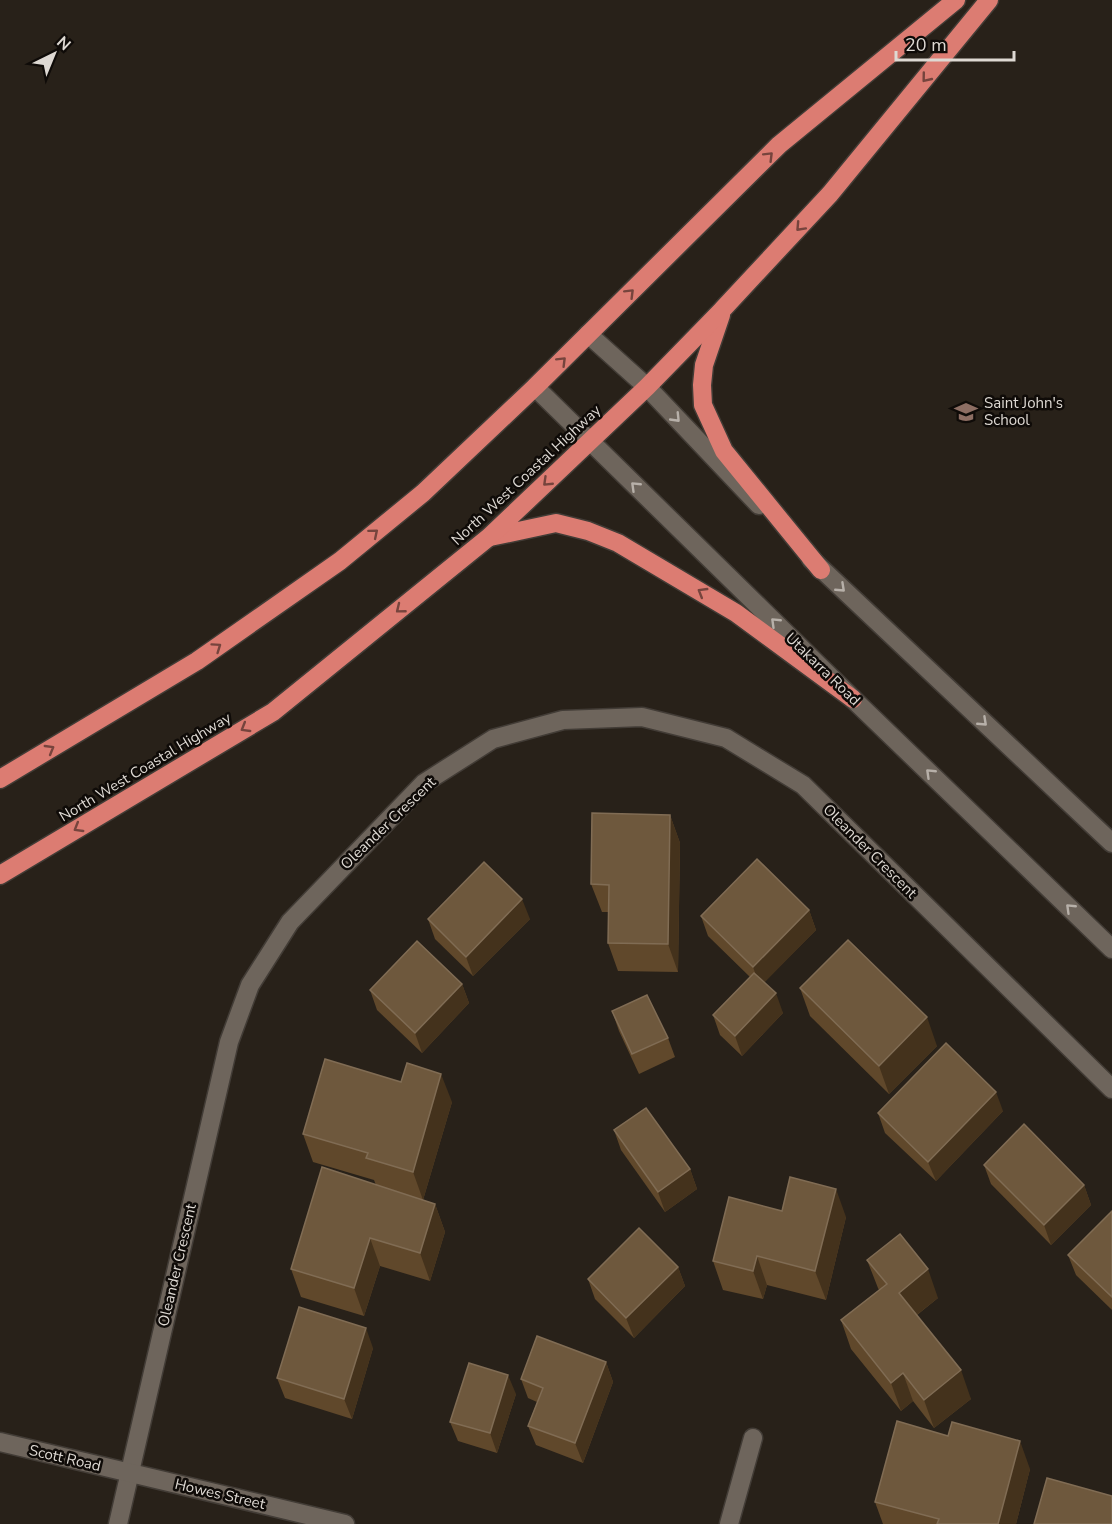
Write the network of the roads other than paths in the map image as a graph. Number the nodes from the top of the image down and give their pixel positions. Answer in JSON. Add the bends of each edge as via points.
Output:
{"nodes":[{"id":1,"x":956,"y":0,"type":"edge"},
{"id":2,"x":989,"y":0,"type":"edge"},
{"id":3,"x":722,"y":310,"type":"junction"},
{"id":4,"x":588,"y":334,"type":"junction"},
{"id":5,"x":535,"y":387,"type":"junction"},
{"id":6,"x":646,"y":387,"type":"junction"},
{"id":7,"x":590,"y":442,"type":"junction"},
{"id":8,"x":489,"y":537,"type":"junction"},
{"id":9,"x":821,"y":570,"type":"junction"},
{"id":10,"x":853,"y":699,"type":"junction"},
{"id":11,"x":0,"y":779,"type":"edge"},
{"id":12,"x":1112,"y":843,"type":"edge"},
{"id":13,"x":0,"y":875,"type":"edge"},
{"id":14,"x":1112,"y":949,"type":"edge"},
{"id":15,"x":1112,"y":1089,"type":"edge"},
{"id":16,"x":753,"y":1438,"type":"dead end"},
{"id":17,"x":0,"y":1442,"type":"edge"},
{"id":18,"x":129,"y":1473,"type":"junction"},
{"id":19,"x":118,"y":1524,"type":"edge"},
{"id":20,"x":345,"y":1524,"type":"edge"},
{"id":21,"x":729,"y":1524,"type":"edge"}],
"edges":[{"from":4,"to":1,"type":"highway","one_way":true,"via":[[779,146]]},
{"from":2,"to":3,"type":"highway","name":"North West Coastal Highway","one_way":true,"via":[[830,194]]},
{"from":3,"to":6,"type":"highway","name":"North West Coastal Highway"},
{"from":3,"to":9,"type":"highway","via":[[704,365],[703,405],[724,451]]},
{"from":5,"to":4,"type":"highway","one_way":true},
{"from":4,"to":6,"type":"street"},
{"from":5,"to":7,"type":"street","name":"Utakarra Road"},
{"from":11,"to":5,"type":"highway","one_way":true,"via":[[197,661],[340,561],[423,493]]},
{"from":6,"to":7,"type":"highway","name":"North West Coastal Highway"},
{"from":6,"to":9,"type":"street","one_way":true},
{"from":7,"to":8,"type":"highway","name":"North West Coastal Highway","one_way":true},
{"from":10,"to":7,"type":"street","name":"Utakarra Road","one_way":true},
{"from":10,"to":8,"type":"highway","one_way":true,"via":[[736,613],[618,543],[556,523]]},
{"from":8,"to":13,"type":"highway","name":"North West Coastal Highway","one_way":true,"via":[[273,712]]},
{"from":9,"to":12,"type":"street","one_way":true},
{"from":14,"to":10,"type":"street","name":"Utakarra Road","one_way":true},
{"from":15,"to":18,"type":"street","name":"Oleander Crescent","via":[[803,785],[726,738],[642,717],[564,720],[493,739],[424,783],[408,799],[290,922],[250,985],[229,1042]]},
{"from":16,"to":21,"type":"street"},
{"from":17,"to":18,"type":"street","name":"Scott Road"},
{"from":18,"to":19,"type":"street","name":"Oleander Crescent"},
{"from":18,"to":20,"type":"street","name":"Howes Street"}]}
